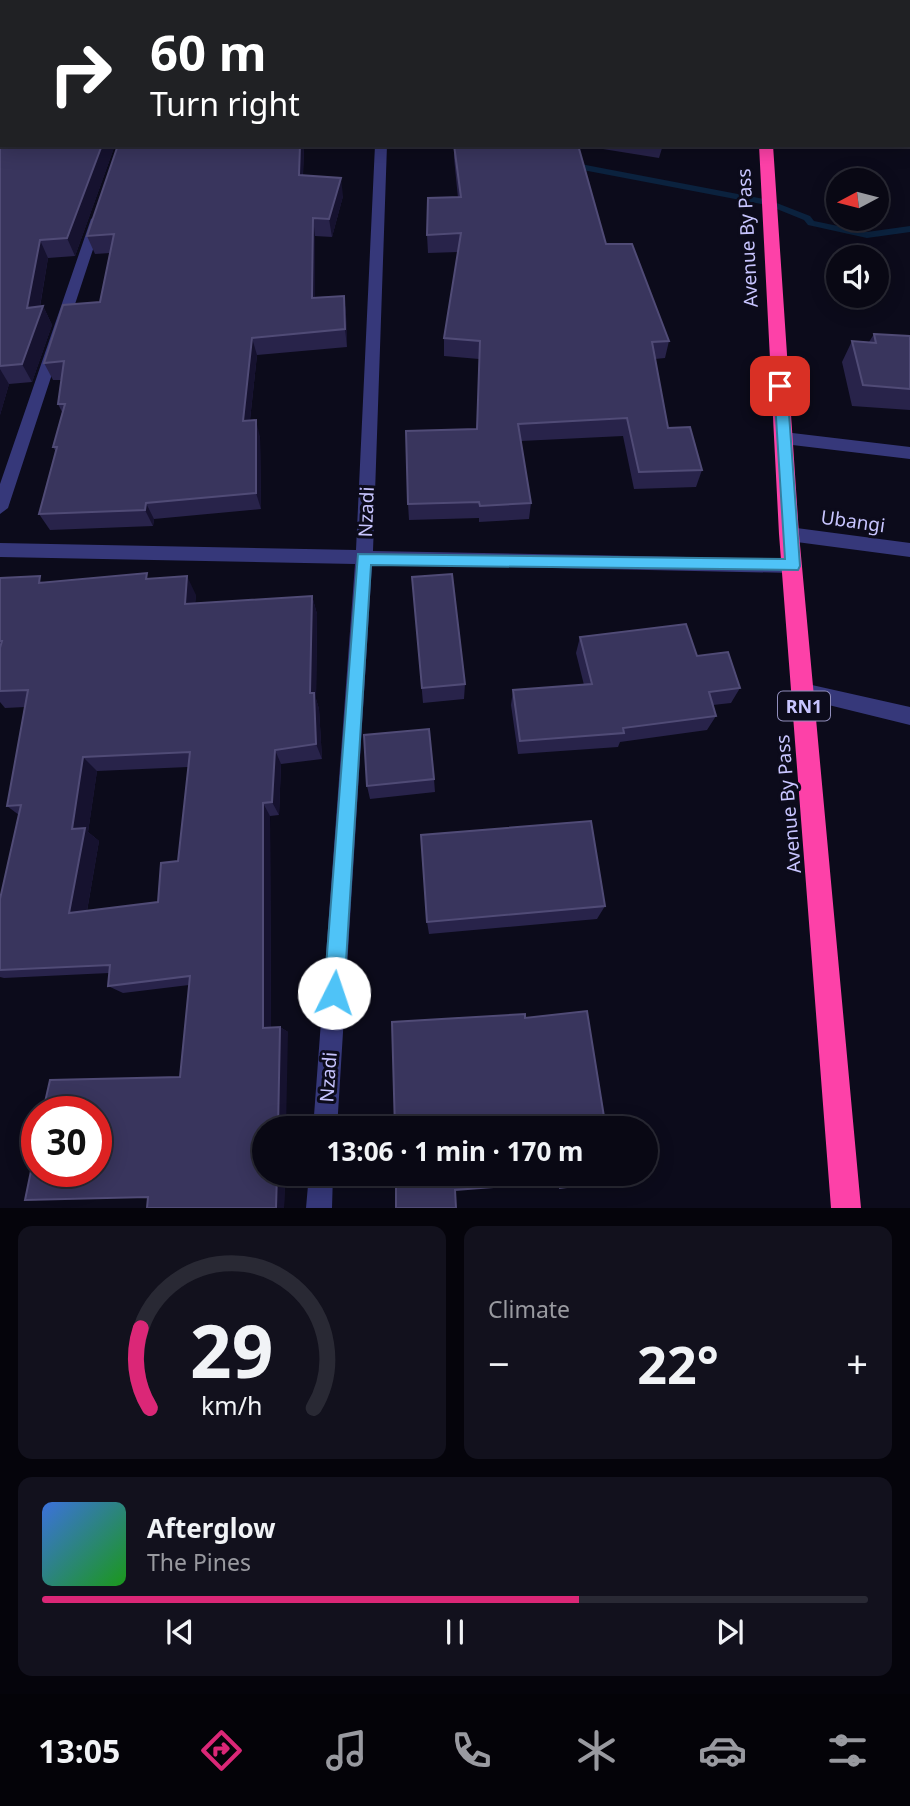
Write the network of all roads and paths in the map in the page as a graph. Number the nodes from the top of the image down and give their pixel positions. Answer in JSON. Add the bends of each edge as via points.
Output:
{"nodes":[{"id":1,"x":381,"y":147,"type":"edge"},
{"id":2,"x":766,"y":147,"type":"edge"},
{"id":3,"x":101,"y":206,"type":"edge"},
{"id":4,"x":784,"y":438,"type":"junction"},
{"id":5,"x":910,"y":453,"type":"edge"},
{"id":6,"x":0,"y":508,"type":"edge"},
{"id":7,"x":789,"y":534,"type":"junction"},
{"id":8,"x":0,"y":550,"type":"edge"},
{"id":9,"x":910,"y":550,"type":"edge"},
{"id":10,"x":364,"y":559,"type":"junction"},
{"id":11,"x":793,"y":566,"type":"junction"},
{"id":12,"x":803,"y":691,"type":"junction"},
{"id":13,"x":910,"y":716,"type":"edge"},
{"id":14,"x":326,"y":1116,"type":"edge"},
{"id":15,"x":320,"y":1186,"type":"edge"},
{"id":16,"x":319,"y":1208,"type":"edge"},
{"id":17,"x":846,"y":1208,"type":"edge"}],
"edges":[{"from":1,"to":10,"type":"street","name":"Nzadi"},
{"from":2,"to":4,"type":"highway","name":"Avenue By Pass","number":"RN1"},
{"from":3,"to":6,"type":"street"},
{"from":4,"to":5,"type":"street"},
{"from":4,"to":7,"type":"highway","name":"Avenue By Pass","number":"RN1"},
{"from":7,"to":9,"type":"street","name":"Ubangi"},
{"from":7,"to":11,"type":"highway","name":"Avenue By Pass","number":"RN1"},
{"from":8,"to":10,"type":"street"},
{"from":10,"to":11,"type":"street"},
{"from":10,"to":14,"type":"street","name":"Nzadi"},
{"from":11,"to":12,"type":"highway","name":"Avenue By Pass","number":"RN1"},
{"from":12,"to":13,"type":"street"},
{"from":12,"to":17,"type":"highway","name":"Avenue By Pass","number":"RN1"},
{"from":15,"to":16,"type":"street"}]}
